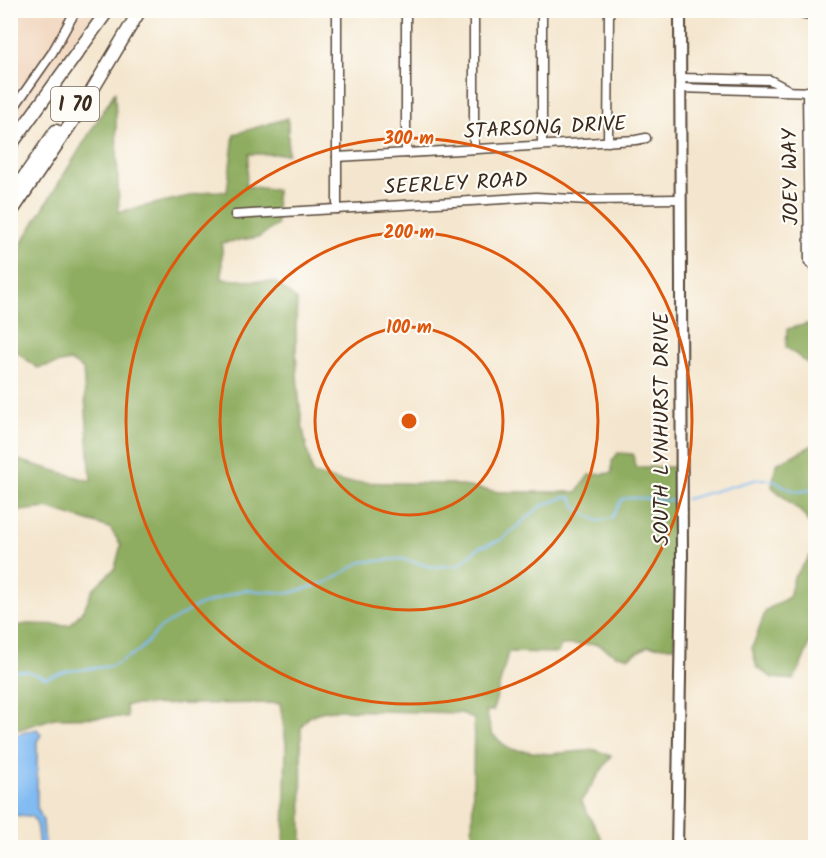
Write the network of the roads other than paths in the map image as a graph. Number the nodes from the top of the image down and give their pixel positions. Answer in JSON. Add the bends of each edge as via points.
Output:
{"nodes":[{"id":1,"x":76,"y":10,"type":"edge"},
{"id":2,"x":108,"y":10,"type":"edge"},
{"id":3,"x":139,"y":10,"type":"edge"},
{"id":4,"x":337,"y":10,"type":"edge"},
{"id":5,"x":406,"y":10,"type":"edge"},
{"id":6,"x":474,"y":10,"type":"edge"},
{"id":7,"x":542,"y":10,"type":"edge"},
{"id":8,"x":609,"y":10,"type":"edge"},
{"id":9,"x":759,"y":10,"type":"edge"},
{"id":10,"x":684,"y":12,"type":"edge"},
{"id":11,"x":816,"y":15,"type":"edge"},
{"id":12,"x":680,"y":83,"type":"junction"},
{"id":13,"x":811,"y":91,"type":"edge"},
{"id":14,"x":15,"y":101,"type":"edge"},
{"id":15,"x":10,"y":113,"type":"edge"},
{"id":16,"x":646,"y":138,"type":"dead end"},
{"id":17,"x":608,"y":142,"type":"junction"},
{"id":18,"x":542,"y":144,"type":"junction"},
{"id":19,"x":10,"y":146,"type":"edge"},
{"id":20,"x":474,"y":148,"type":"junction"},
{"id":21,"x":406,"y":153,"type":"junction"},
{"id":22,"x":337,"y":157,"type":"junction"},
{"id":23,"x":811,"y":183,"type":"edge"},
{"id":24,"x":10,"y":197,"type":"edge"},
{"id":25,"x":679,"y":199,"type":"junction"},
{"id":26,"x":337,"y":209,"type":"junction"},
{"id":27,"x":10,"y":214,"type":"edge"},
{"id":28,"x":235,"y":215,"type":"dead end"},
{"id":29,"x":816,"y":269,"type":"edge"},
{"id":30,"x":677,"y":848,"type":"edge"}],
"edges":[{"from":1,"to":14,"type":"street","via":[[57,45]]},
{"from":2,"to":19,"type":"highway","number":"I 70"},
{"from":3,"to":24,"type":"highway","number":"I 70"},
{"from":3,"to":27,"type":"highway","via":[[84,104]]},
{"from":4,"to":22,"type":"street"},
{"from":5,"to":21,"type":"street"},
{"from":6,"to":20,"type":"street"},
{"from":7,"to":18,"type":"street"},
{"from":8,"to":17,"type":"street"},
{"from":9,"to":11,"type":"street"},
{"from":10,"to":12,"type":"main road","name":"SOUTH LYNHURST DRIVE"},
{"from":12,"to":13,"type":"street","via":[[770,80],[790,90]]},
{"from":12,"to":25,"type":"main road","name":"SOUTH LYNHURST DRIVE"},
{"from":13,"to":23,"type":"street","name":"JOEY WAY"},
{"from":14,"to":15,"type":"street"},
{"from":16,"to":17,"type":"street","name":"STARSONG DRIVE"},
{"from":17,"to":18,"type":"street","name":"STARSONG DRIVE"},
{"from":18,"to":20,"type":"street","name":"STARSONG DRIVE"},
{"from":20,"to":21,"type":"street","name":"STARSONG DRIVE"},
{"from":21,"to":22,"type":"street","name":"STARSONG DRIVE"},
{"from":22,"to":26,"type":"street"},
{"from":23,"to":29,"type":"street","name":"JOEY WAY","via":[[809,262]]},
{"from":25,"to":26,"type":"street","name":"SEERLEY ROAD","via":[[536,197]]},
{"from":25,"to":30,"type":"main road","name":"SOUTH LYNHURST DRIVE","via":[[682,507]]},
{"from":26,"to":28,"type":"street","name":"SEERLEY ROAD"}]}
